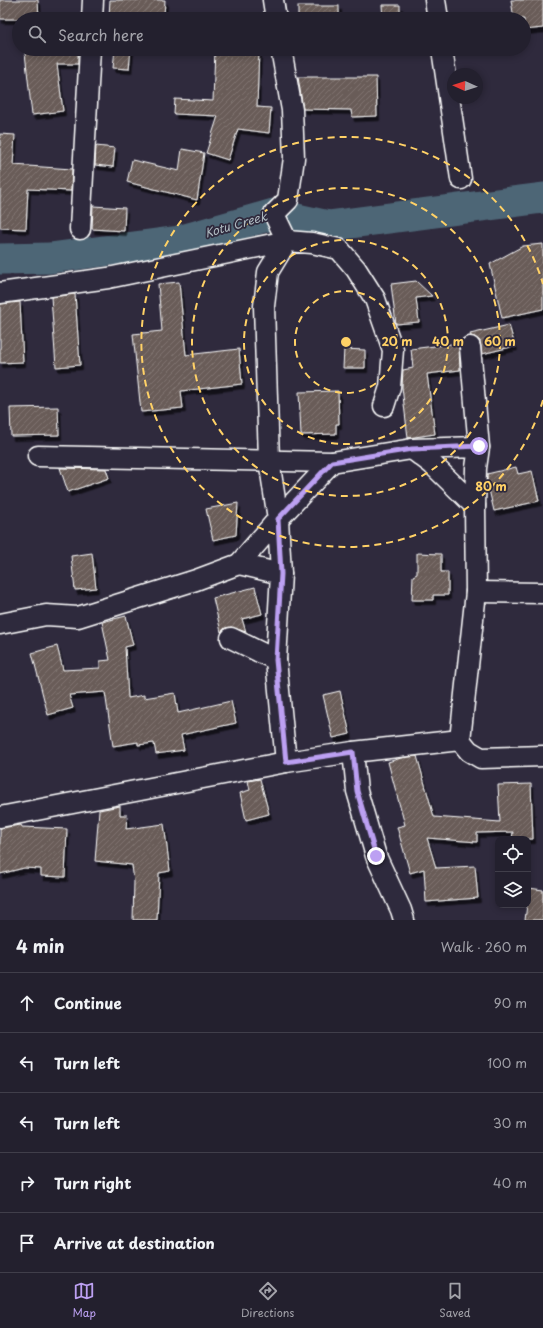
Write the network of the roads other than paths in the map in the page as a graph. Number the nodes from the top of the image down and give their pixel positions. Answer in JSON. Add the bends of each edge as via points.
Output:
{"nodes":[{"id":1,"x":93,"y":0,"type":"edge"},
{"id":2,"x":273,"y":0,"type":"edge"},
{"id":3,"x":435,"y":0,"type":"edge"},
{"id":4,"x":92,"y":12,"type":"edge"},
{"id":5,"x":275,"y":12,"type":"edge"},
{"id":6,"x":437,"y":12,"type":"edge"},
{"id":7,"x":90,"y":56,"type":"edge"},
{"id":8,"x":283,"y":56,"type":"edge"},
{"id":9,"x":443,"y":56,"type":"edge"},
{"id":10,"x":461,"y":179,"type":"dead end"},
{"id":11,"x":80,"y":229,"type":"dead end"},
{"id":12,"x":287,"y":241,"type":"junction"},
{"id":13,"x":0,"y":293,"type":"edge"},
{"id":14,"x":470,"y":347,"type":"dead end"},
{"id":15,"x":384,"y":406,"type":"dead end"},
{"id":16,"x":479,"y":446,"type":"junction"},
{"id":17,"x":412,"y":449,"type":"junction"},
{"id":18,"x":38,"y":456,"type":"dead end"},
{"id":19,"x":269,"y":460,"type":"junction"},
{"id":20,"x":332,"y":462,"type":"junction"},
{"id":21,"x":475,"y":506,"type":"junction"},
{"id":22,"x":278,"y":519,"type":"junction"},
{"id":23,"x":239,"y":564,"type":"junction"},
{"id":24,"x":281,"y":574,"type":"junction"},
{"id":25,"x":476,"y":592,"type":"junction"},
{"id":26,"x":543,"y":593,"type":"edge"},
{"id":27,"x":0,"y":624,"type":"edge"},
{"id":28,"x":231,"y":638,"type":"dead end"},
{"id":29,"x":276,"y":660,"type":"junction"},
{"id":30,"x":460,"y":740,"type":"junction"},
{"id":31,"x":353,"y":752,"type":"junction"},
{"id":32,"x":543,"y":756,"type":"edge"},
{"id":33,"x":286,"y":762,"type":"junction"},
{"id":34,"x":0,"y":817,"type":"edge"},
{"id":35,"x":404,"y":920,"type":"edge"}],
"edges":[{"from":1,"to":4,"type":"street"},
{"from":2,"to":5,"type":"street"},
{"from":3,"to":6,"type":"street"},
{"from":7,"to":11,"type":"street"},
{"from":8,"to":12,"type":"street","via":[[292,110],[294,158],[288,200],[274,214]]},
{"from":9,"to":10,"type":"street"},
{"from":12,"to":13,"type":"street","via":[[108,278]]},
{"from":12,"to":15,"type":"street","via":[[339,249],[376,299],[394,350],[390,387]]},
{"from":12,"to":19,"type":"street","via":[[268,272],[264,306]]},
{"from":14,"to":16,"type":"street"},
{"from":16,"to":17,"type":"street"},
{"from":16,"to":21,"type":"street"},
{"from":17,"to":20,"type":"street"},
{"from":17,"to":21,"type":"street","via":[[432,464]]},
{"from":18,"to":19,"type":"street"},
{"from":19,"to":20,"type":"street"},
{"from":19,"to":22,"type":"street"},
{"from":20,"to":22,"type":"street"},
{"from":21,"to":25,"type":"street"},
{"from":22,"to":23,"type":"street"},
{"from":22,"to":24,"type":"street"},
{"from":23,"to":24,"type":"street"},
{"from":23,"to":27,"type":"street","via":[[196,580],[78,616],[46,615]]},
{"from":24,"to":29,"type":"street"},
{"from":25,"to":26,"type":"street"},
{"from":25,"to":30,"type":"street"},
{"from":28,"to":29,"type":"street"},
{"from":29,"to":33,"type":"street"},
{"from":30,"to":31,"type":"street"},
{"from":30,"to":32,"type":"street","via":[[469,751],[481,758]]},
{"from":31,"to":33,"type":"street"},
{"from":31,"to":35,"type":"street","via":[[357,791],[376,856]]},
{"from":33,"to":34,"type":"street"}]}
